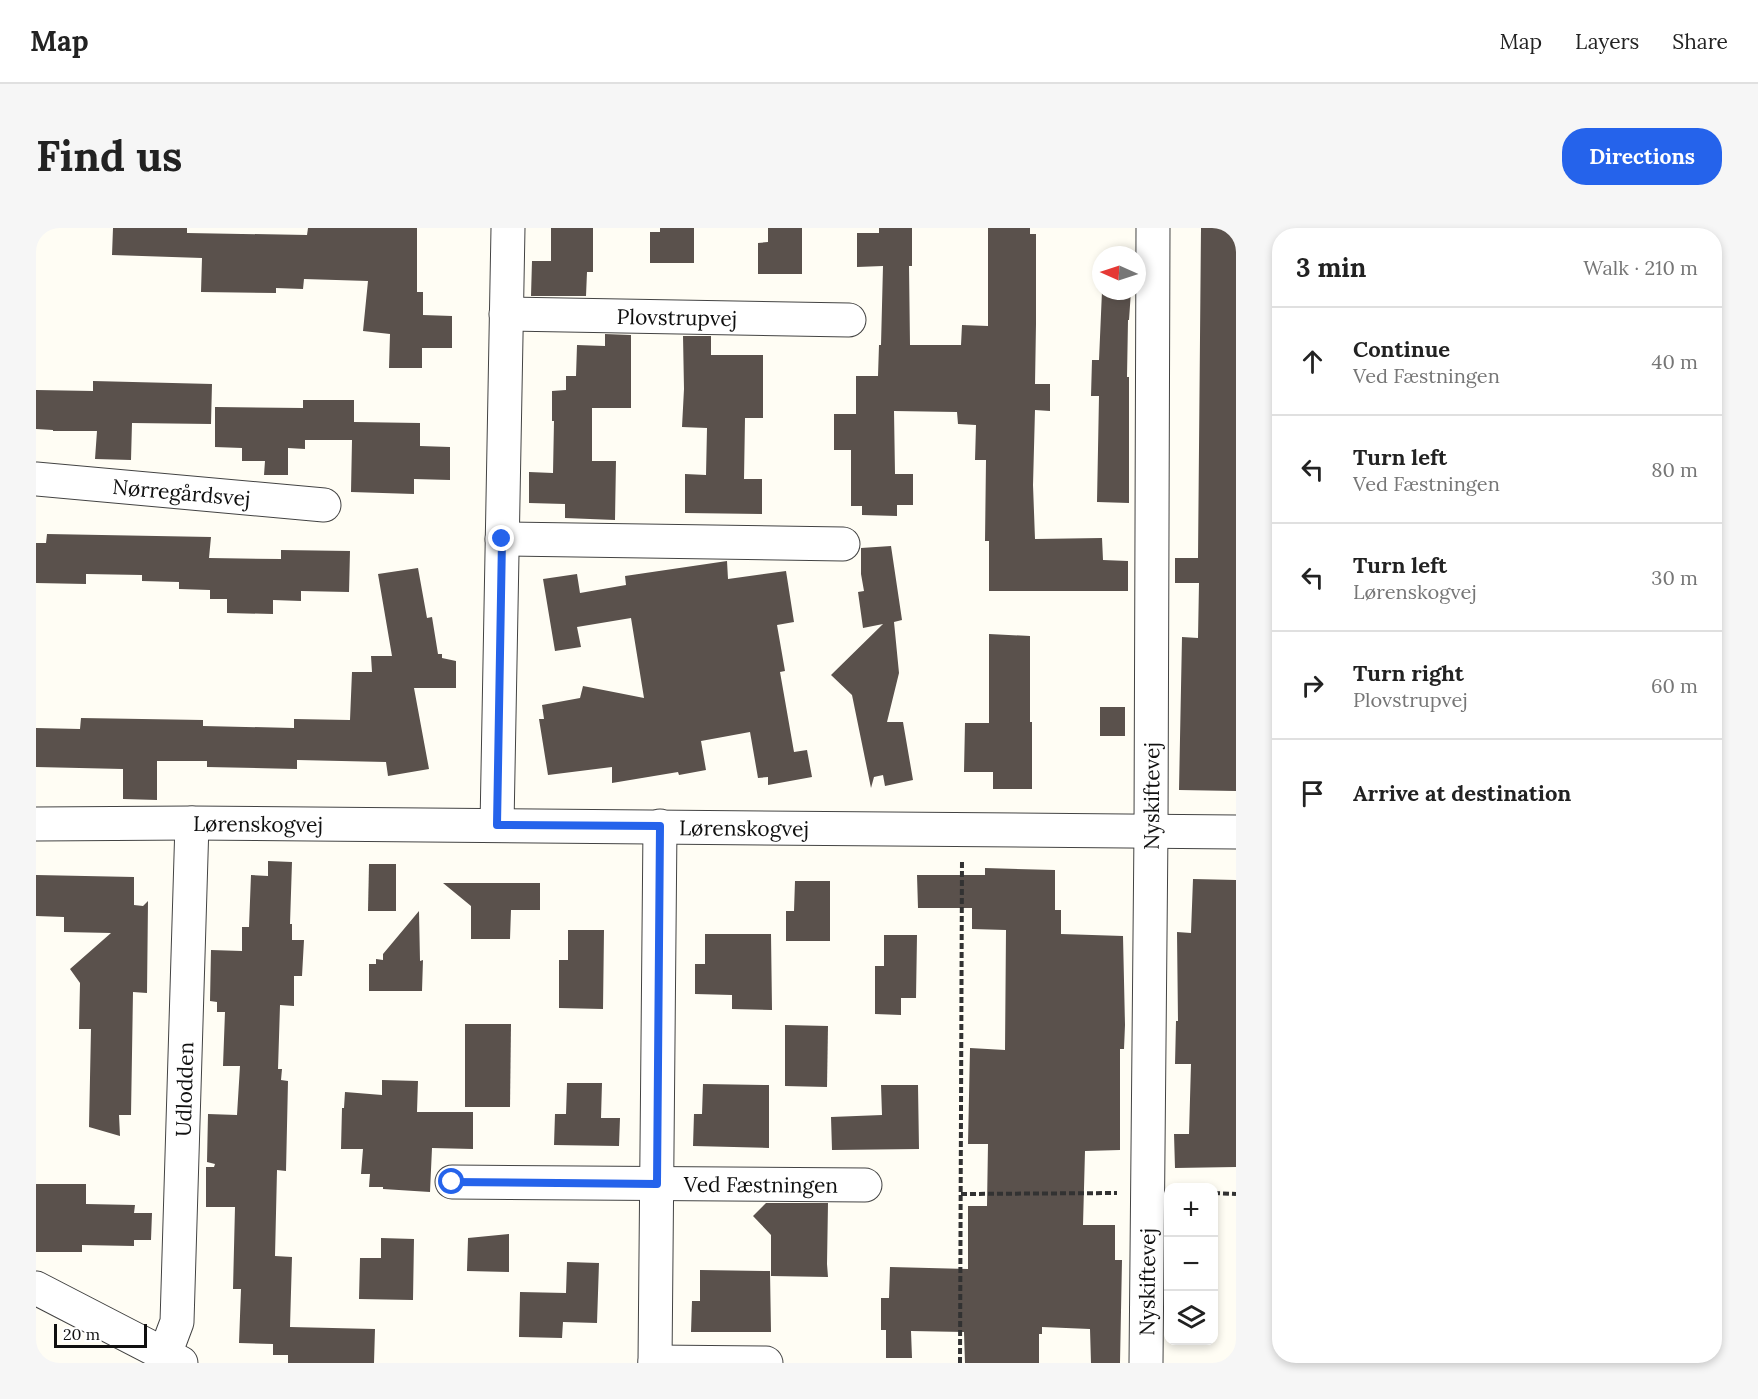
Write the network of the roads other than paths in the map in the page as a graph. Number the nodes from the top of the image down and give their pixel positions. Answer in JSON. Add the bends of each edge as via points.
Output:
{"nodes":[{"id":1,"x":508,"y":228,"type":"edge"},
{"id":2,"x":1153,"y":228,"type":"edge"},
{"id":3,"x":506,"y":314,"type":"junction"},
{"id":4,"x":849,"y":320,"type":"dead end"},
{"id":5,"x":36,"y":479,"type":"edge"},
{"id":6,"x":324,"y":504,"type":"dead end"},
{"id":7,"x":502,"y":539,"type":"junction"},
{"id":8,"x":843,"y":544,"type":"dead end"},
{"id":9,"x":192,"y":823,"type":"junction"},
{"id":10,"x":36,"y":824,"type":"edge"},
{"id":11,"x":497,"y":825,"type":"junction"},
{"id":12,"x":660,"y":826,"type":"junction"},
{"id":13,"x":1151,"y":830,"type":"junction"},
{"id":14,"x":1236,"y":832,"type":"edge"},
{"id":15,"x":452,"y":1182,"type":"dead end"},
{"id":16,"x":657,"y":1184,"type":"junction"},
{"id":17,"x":865,"y":1185,"type":"dead end"},
{"id":18,"x":36,"y":1288,"type":"edge"},
{"id":19,"x":173,"y":1359,"type":"edge"},
{"id":20,"x":655,"y":1363,"type":"edge"},
{"id":21,"x":766,"y":1363,"type":"edge"},
{"id":22,"x":1146,"y":1363,"type":"edge"}],
"edges":[{"from":1,"to":3,"type":"street"},
{"from":2,"to":13,"type":"street","name":"Nyskiftevej"},
{"from":3,"to":4,"type":"street","name":"Plovstrupvej"},
{"from":3,"to":7,"type":"street"},
{"from":5,"to":6,"type":"street","name":"Nørregårdsvej"},
{"from":7,"to":8,"type":"street"},
{"from":7,"to":11,"type":"street"},
{"from":9,"to":10,"type":"street","name":"Lørenskogvej"},
{"from":9,"to":11,"type":"street","name":"Lørenskogvej"},
{"from":9,"to":19,"type":"street","name":"Udlodden"},
{"from":11,"to":12,"type":"street","name":"Lørenskogvej"},
{"from":12,"to":13,"type":"street","name":"Lørenskogvej"},
{"from":12,"to":16,"type":"street","name":"Ved Fæstningen"},
{"from":13,"to":14,"type":"street","name":"Lørenskogvej"},
{"from":13,"to":22,"type":"street","name":"Nyskiftevej"},
{"from":15,"to":16,"type":"street","name":"Ved Fæstningen"},
{"from":16,"to":17,"type":"street","name":"Ved Fæstningen"},
{"from":16,"to":20,"type":"street","name":"Ved Fæstningen"},
{"from":18,"to":19,"type":"street"},
{"from":20,"to":21,"type":"street","name":"Ved Fæstningen"}]}
